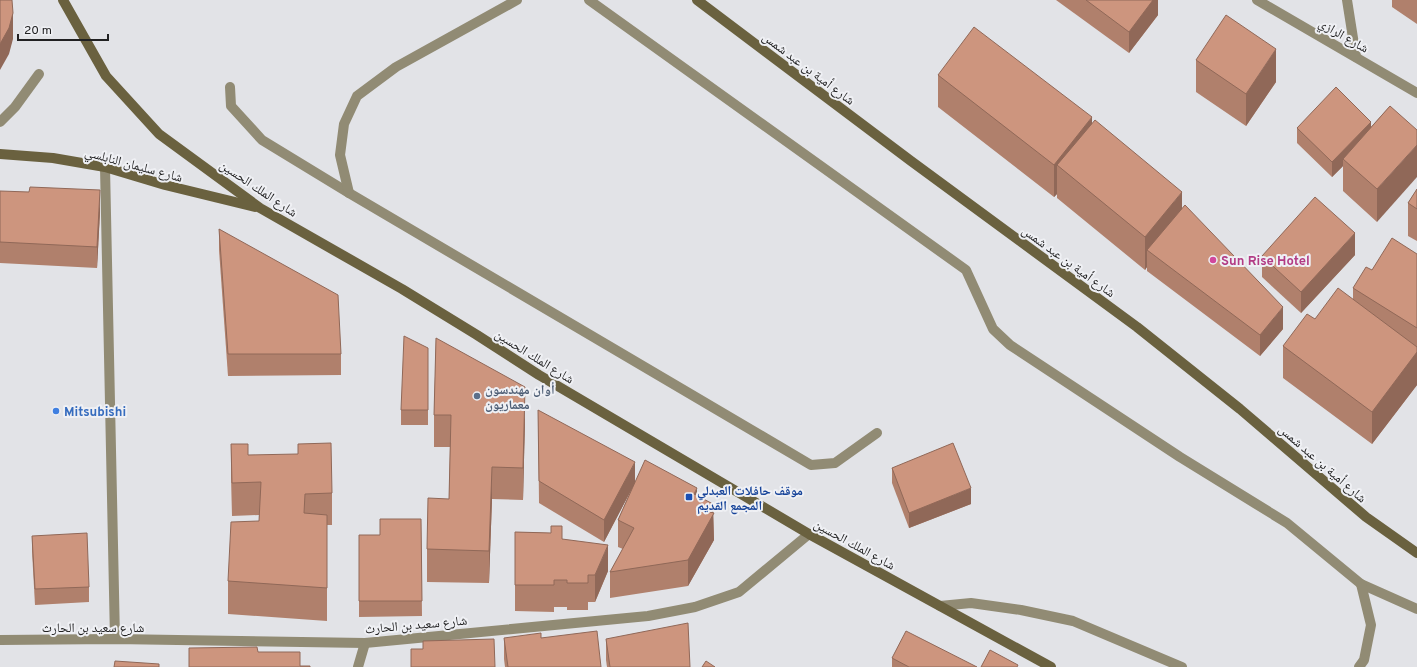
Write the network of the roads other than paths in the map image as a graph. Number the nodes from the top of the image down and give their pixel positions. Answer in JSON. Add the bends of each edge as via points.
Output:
{"nodes":[{"id":1,"x":63,"y":0,"type":"edge"},
{"id":2,"x":517,"y":0,"type":"edge"},
{"id":3,"x":589,"y":0,"type":"edge"},
{"id":4,"x":697,"y":0,"type":"edge"},
{"id":5,"x":1257,"y":0,"type":"edge"},
{"id":6,"x":1347,"y":0,"type":"edge"},
{"id":7,"x":1356,"y":57,"type":"junction"},
{"id":8,"x":39,"y":74,"type":"dead end"},
{"id":9,"x":230,"y":87,"type":"dead end"},
{"id":10,"x":1417,"y":93,"type":"edge"},
{"id":11,"x":0,"y":122,"type":"edge"},
{"id":12,"x":0,"y":154,"type":"edge"},
{"id":13,"x":105,"y":167,"type":"junction"},
{"id":14,"x":350,"y":193,"type":"junction"},
{"id":15,"x":260,"y":208,"type":"junction"},
{"id":16,"x":877,"y":433,"type":"dead end"},
{"id":17,"x":809,"y":534,"type":"junction"},
{"id":18,"x":1417,"y":553,"type":"edge"},
{"id":19,"x":1361,"y":584,"type":"junction"},
{"id":20,"x":940,"y":606,"type":"junction"},
{"id":21,"x":1417,"y":608,"type":"edge"},
{"id":22,"x":115,"y":639,"type":"junction"},
{"id":23,"x":0,"y":640,"type":"edge"},
{"id":24,"x":365,"y":643,"type":"junction"},
{"id":25,"x":358,"y":667,"type":"edge"},
{"id":26,"x":1051,"y":667,"type":"edge"},
{"id":27,"x":1182,"y":667,"type":"edge"},
{"id":28,"x":1359,"y":667,"type":"edge"}],
"edges":[{"from":1,"to":15,"type":"main road","name":"شارع الملك الحسين","via":[[106,76],[159,134]]},
{"from":2,"to":14,"type":"street","via":[[396,67],[357,96],[344,124],[340,155]]},
{"from":3,"to":19,"type":"street","via":[[966,270],[993,330],[1010,346],[1287,523]]},
{"from":4,"to":18,"type":"main road","name":"شارع أمية بن عبد شمس","via":[[1137,328],[1240,409],[1366,517]]},
{"from":5,"to":7,"type":"street","name":"شارع الرازي"},
{"from":6,"to":7,"type":"street"},
{"from":7,"to":10,"type":"street","name":"شارع الرازي"},
{"from":8,"to":11,"type":"street","via":[[15,107]]},
{"from":9,"to":14,"type":"street","via":[[231,106],[262,140]]},
{"from":12,"to":13,"type":"main road","name":"شارع سليمان النابلسي","via":[[53,158]]},
{"from":13,"to":15,"type":"main road","name":"شارع سليمان النابلسي","via":[[165,185]]},
{"from":13,"to":22,"type":"street"},
{"from":14,"to":16,"type":"street","via":[[811,464],[835,462]]},
{"from":15,"to":17,"type":"main road","name":"شارع الملك الحسين","via":[[402,289],[539,376]]},
{"from":17,"to":20,"type":"main road","name":"شارع الملك الحسين"},
{"from":17,"to":24,"type":"street","name":"شارع سعيد بن الحارث","via":[[739,592],[695,607],[648,616]]},
{"from":19,"to":21,"type":"street"},
{"from":19,"to":28,"type":"street","via":[[1371,625],[1364,660]]},
{"from":20,"to":26,"type":"main road","name":"شارع الملك الحسين"},
{"from":20,"to":27,"type":"street","via":[[971,603],[1073,621]]},
{"from":22,"to":23,"type":"street","name":"شارع سعيد بن الحارث"},
{"from":22,"to":24,"type":"street","name":"شارع سعيد بن الحارث"},
{"from":24,"to":25,"type":"street"}]}
